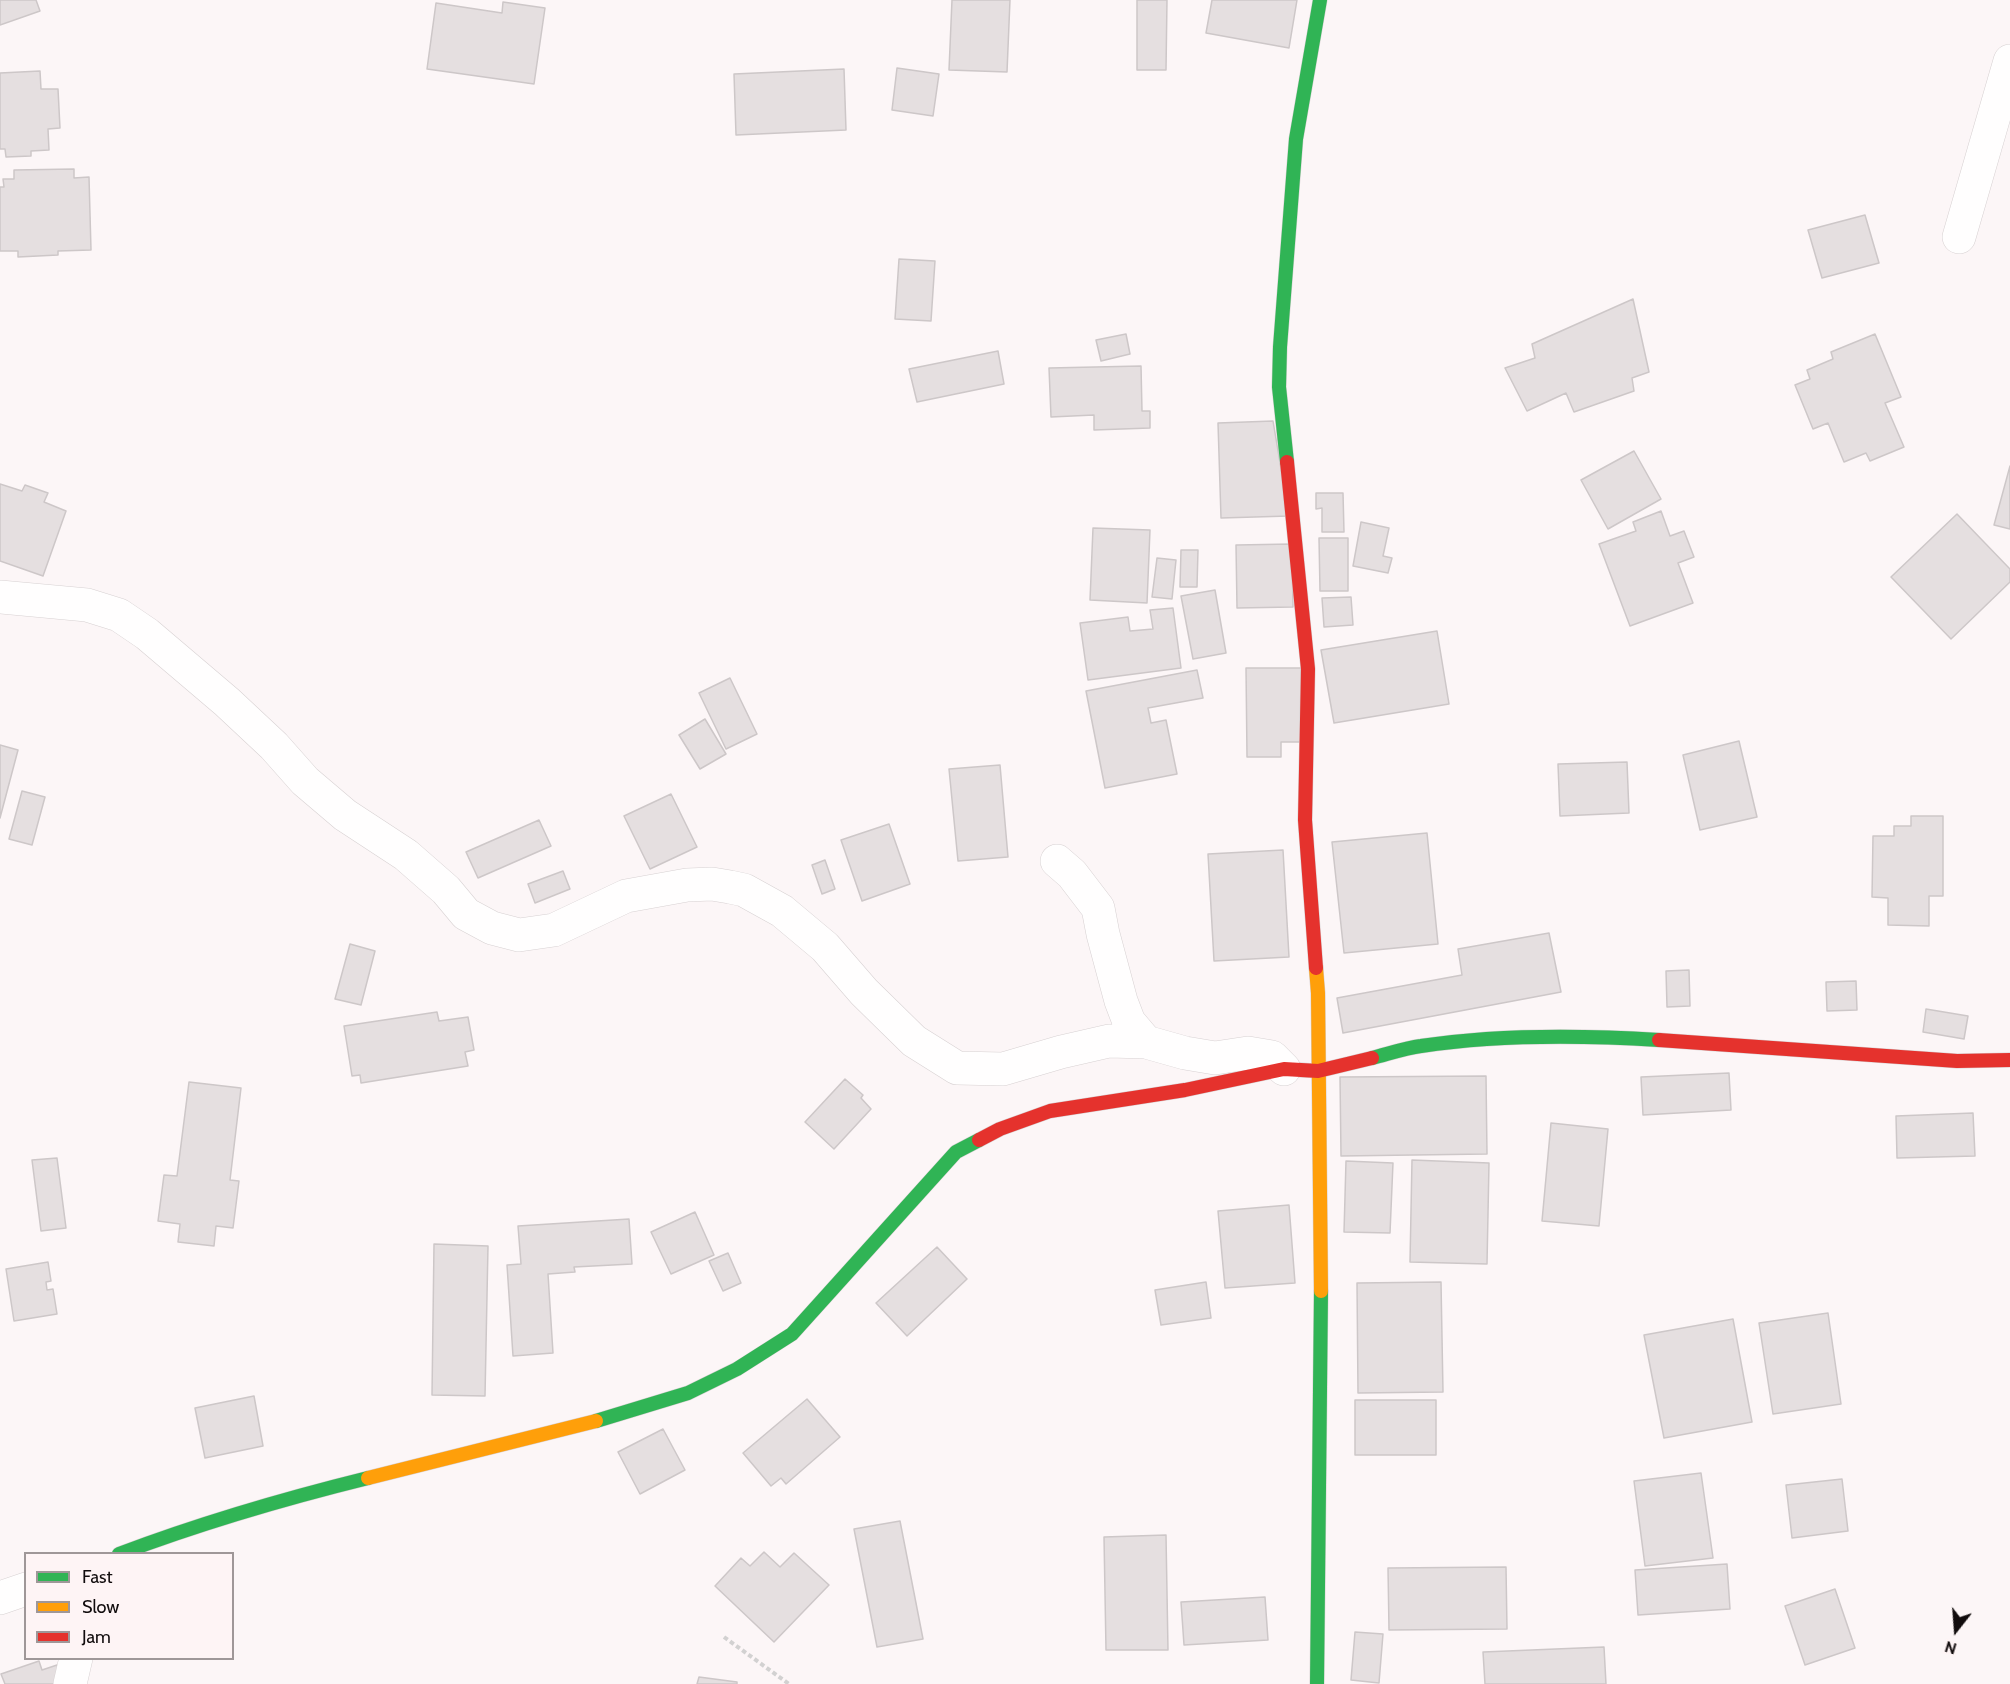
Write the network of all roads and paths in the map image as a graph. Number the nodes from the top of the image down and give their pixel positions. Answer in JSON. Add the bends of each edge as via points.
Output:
{"nodes":[{"id":1,"x":1320,"y":0,"type":"edge"},
{"id":2,"x":2010,"y":61,"type":"edge"},
{"id":3,"x":1959,"y":237,"type":"dead end"},
{"id":4,"x":0,"y":597,"type":"edge"},
{"id":5,"x":1057,"y":861,"type":"dead end"},
{"id":6,"x":1146,"y":1042,"type":"junction"},
{"id":7,"x":2010,"y":1060,"type":"edge"},
{"id":8,"x":1284,"y":1069,"type":"junction"},
{"id":9,"x":1318,"y":1071,"type":"junction"},
{"id":10,"x":124,"y":1552,"type":"edge"},
{"id":11,"x":24,"y":1590,"type":"edge"},
{"id":12,"x":0,"y":1598,"type":"edge"},
{"id":13,"x":724,"y":1637,"type":"dead end"},
{"id":14,"x":76,"y":1660,"type":"edge"},
{"id":15,"x":70,"y":1684,"type":"edge"},
{"id":16,"x":789,"y":1684,"type":"edge"},
{"id":17,"x":1317,"y":1684,"type":"edge"}],
"edges":[{"from":1,"to":9,"type":"street","via":[[1296,139],[1279,387],[1308,669],[1305,820],[1318,993]]},
{"from":2,"to":3,"type":"street"},
{"from":4,"to":6,"type":"street","via":[[87,605],[119,615],[227,702],[305,781],[345,815],[405,855],[446,890],[466,914],[492,928],[519,935],[554,930],[626,896],[687,885],[730,886],[782,911],[825,947],[914,1041],[957,1068],[1003,1069],[1109,1041]]},
{"from":5,"to":6,"type":"street","via":[[1085,889],[1098,909],[1121,1000],[1129,1022]]},
{"from":6,"to":8,"type":"street","via":[[1215,1058],[1248,1053],[1272,1057]]},
{"from":7,"to":9,"type":"street","via":[[1957,1061],[1614,1037],[1530,1035],[1420,1046]]},
{"from":8,"to":9,"type":"street"},
{"from":8,"to":10,"type":"street","via":[[1185,1090],[1050,1111],[1000,1129],[956,1152],[792,1335],[688,1393],[612,1417],[286,1498]]},
{"from":9,"to":17,"type":"street","via":[[1321,1261]]},
{"from":11,"to":12,"type":"street"},
{"from":13,"to":16,"type":"path"},
{"from":14,"to":15,"type":"street"}]}
